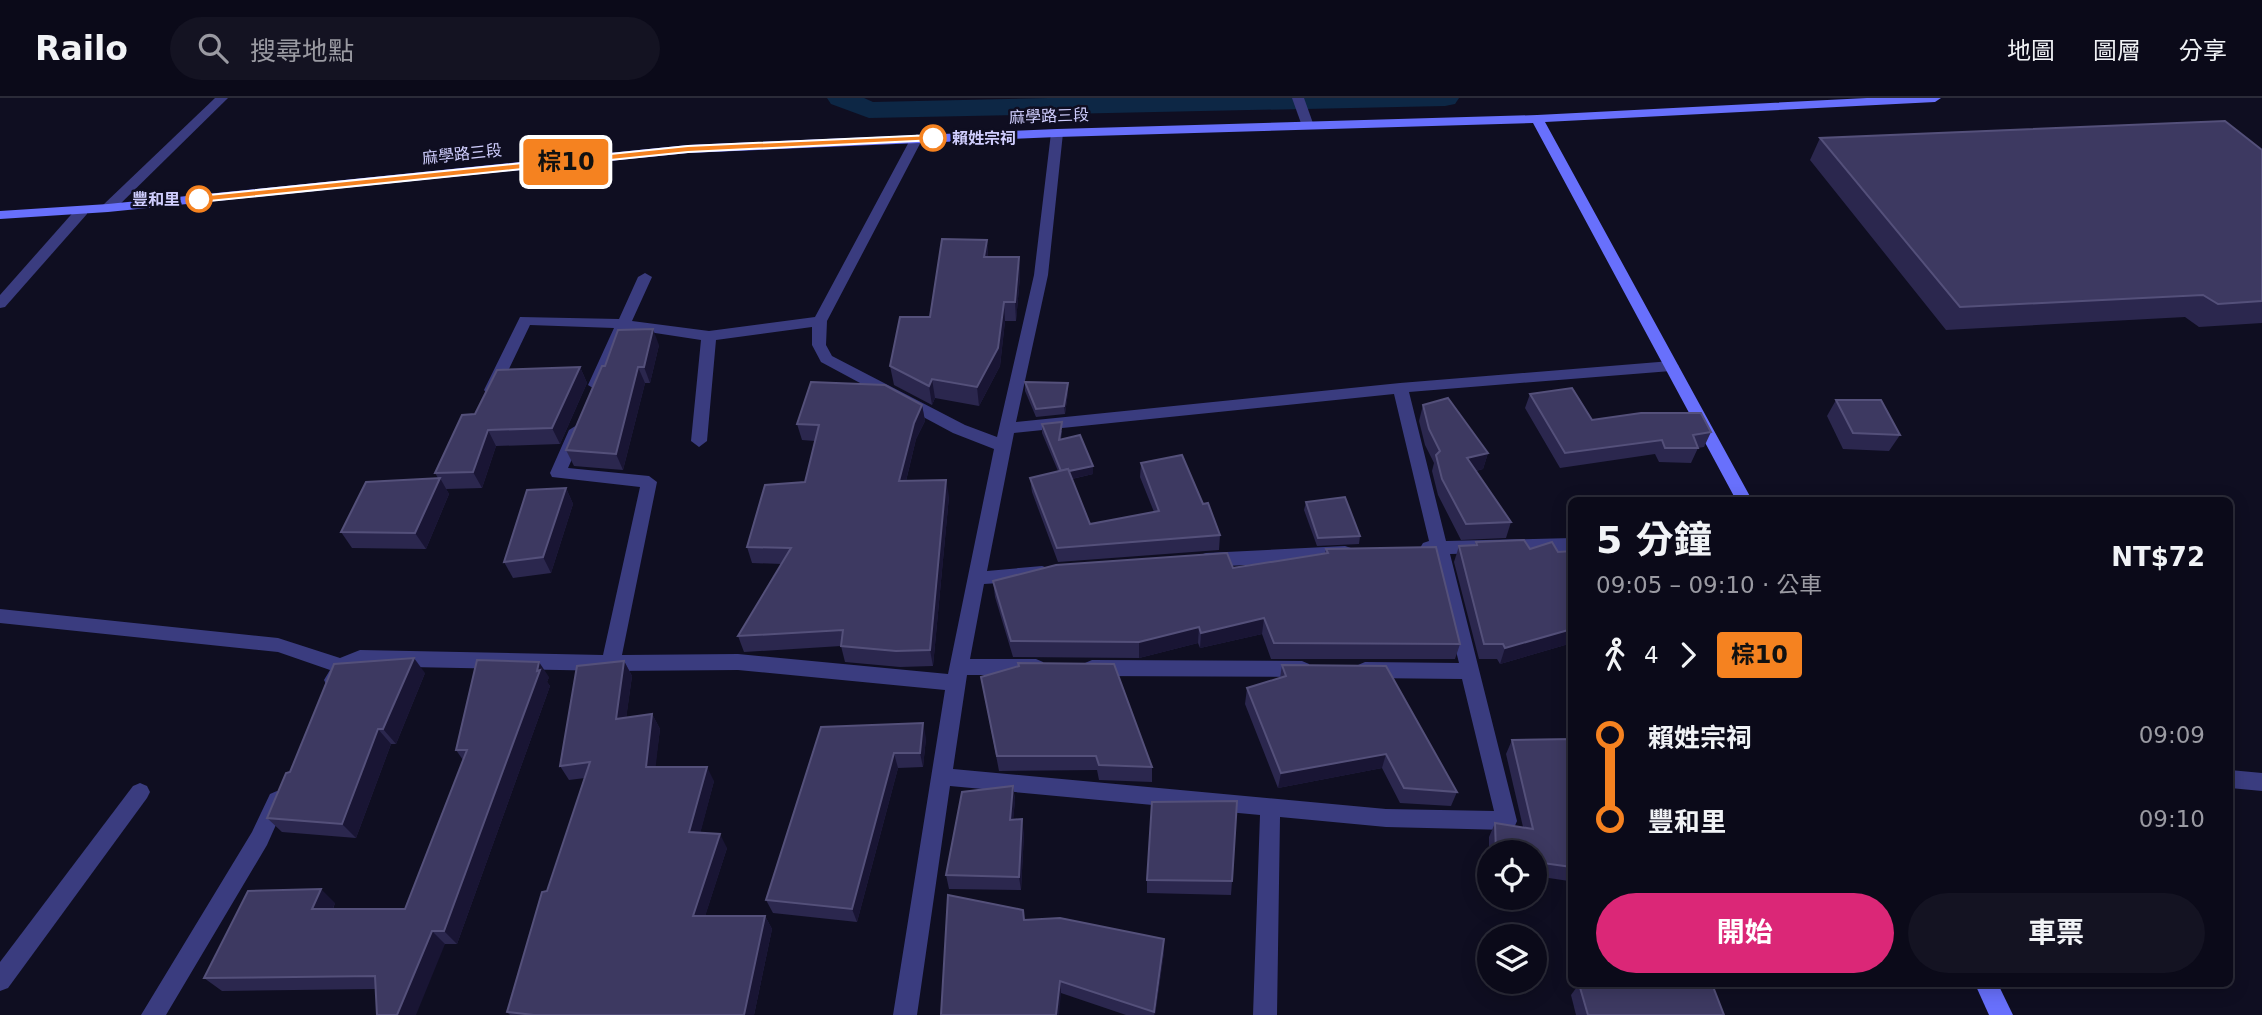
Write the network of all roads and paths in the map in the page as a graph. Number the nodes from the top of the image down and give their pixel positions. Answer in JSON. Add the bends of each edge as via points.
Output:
{"nodes":[{"id":1,"x":222,"y":98,"type":"edge"},
{"id":2,"x":1298,"y":98,"type":"edge"},
{"id":3,"x":1935,"y":98,"type":"edge"},
{"id":4,"x":1537,"y":119,"type":"junction"},
{"id":5,"x":1308,"y":126,"type":"junction"},
{"id":6,"x":1057,"y":133,"type":"junction"},
{"id":7,"x":917,"y":138,"type":"junction"},
{"id":8,"x":108,"y":208,"type":"junction"},
{"id":9,"x":82,"y":211,"type":"junction"},
{"id":10,"x":0,"y":215,"type":"edge"},
{"id":11,"x":645,"y":277,"type":"dead end"},
{"id":12,"x":0,"y":304,"type":"edge"},
{"id":13,"x":820,"y":321,"type":"junction"},
{"id":14,"x":623,"y":324,"type":"junction"},
{"id":15,"x":709,"y":336,"type":"junction"},
{"id":16,"x":1671,"y":366,"type":"junction"},
{"id":17,"x":1400,"y":388,"type":"junction"},
{"id":18,"x":483,"y":409,"type":"edge"},
{"id":19,"x":1005,"y":437,"type":"junction"},
{"id":20,"x":699,"y":441,"type":"dead end"},
{"id":21,"x":1742,"y":497,"type":"edge"},
{"id":22,"x":1568,"y":544,"type":"edge"},
{"id":23,"x":1439,"y":548,"type":"junction"},
{"id":24,"x":1413,"y":549,"type":"edge"},
{"id":25,"x":1360,"y":552,"type":"edge"},
{"id":26,"x":1187,"y":561,"type":"edge"},
{"id":27,"x":1062,"y":571,"type":"edge"},
{"id":28,"x":979,"y":578,"type":"junction"},
{"id":29,"x":0,"y":616,"type":"edge"},
{"id":30,"x":611,"y":663,"type":"junction"},
{"id":31,"x":341,"y":666,"type":"junction"},
{"id":32,"x":1319,"y":669,"type":"edge"},
{"id":33,"x":1346,"y":670,"type":"edge"},
{"id":34,"x":1470,"y":671,"type":"junction"},
{"id":35,"x":958,"y":675,"type":"junction"},
{"id":36,"x":323,"y":703,"type":"edge"},
{"id":37,"x":289,"y":776,"type":"edge"},
{"id":38,"x":943,"y":777,"type":"junction"},
{"id":39,"x":2233,"y":779,"type":"edge"},
{"id":40,"x":2262,"y":782,"type":"edge"},
{"id":41,"x":140,"y":792,"type":"dead end"},
{"id":42,"x":1270,"y":809,"type":"junction"},
{"id":43,"x":0,"y":980,"type":"edge"},
{"id":44,"x":1987,"y":987,"type":"edge"},
{"id":45,"x":153,"y":1015,"type":"edge"},
{"id":46,"x":905,"y":1015,"type":"edge"},
{"id":47,"x":1265,"y":1015,"type":"edge"},
{"id":48,"x":2001,"y":1015,"type":"edge"}],
"edges":[{"from":1,"to":8,"type":"lane"},
{"from":2,"to":5,"type":"lane"},
{"from":3,"to":4,"type":"main road","name":"麻學路三段"},
{"from":4,"to":5,"type":"main road","name":"麻學路三段"},
{"from":4,"to":16,"type":"main road"},
{"from":5,"to":6,"type":"main road","name":"麻學路三段"},
{"from":6,"to":7,"type":"main road","name":"麻學路三段"},
{"from":6,"to":19,"type":"lane","via":[[1041,275]]},
{"from":7,"to":8,"type":"main road","name":"麻學路三段","via":[[688,149]]},
{"from":7,"to":13,"type":"lane"},
{"from":8,"to":9,"type":"main road","name":"麻學路三段"},
{"from":9,"to":10,"type":"main road","name":"麻學路三段"},
{"from":9,"to":12,"type":"lane"},
{"from":11,"to":14,"type":"lane"},
{"from":13,"to":15,"type":"lane"},
{"from":13,"to":19,"type":"lane","via":[[819,345],[826,359],[959,429]]},
{"from":14,"to":15,"type":"lane"},
{"from":14,"to":18,"type":"lane","via":[[525,320]]},
{"from":14,"to":30,"type":"lane","via":[[558,473],[649,482]]},
{"from":15,"to":20,"type":"lane"},
{"from":16,"to":17,"type":"lane"},
{"from":16,"to":21,"type":"main road"},
{"from":17,"to":19,"type":"lane"},
{"from":17,"to":23,"type":"lane"},
{"from":19,"to":28,"type":"lane"},
{"from":22,"to":23,"type":"lane"},
{"from":23,"to":24,"type":"lane"},
{"from":23,"to":34,"type":"lane"},
{"from":25,"to":26,"type":"lane"},
{"from":27,"to":28,"type":"lane"},
{"from":28,"to":35,"type":"lane"},
{"from":29,"to":31,"type":"lane","via":[[278,645]]},
{"from":30,"to":31,"type":"lane","via":[[360,658]]},
{"from":30,"to":35,"type":"lane","via":[[738,662]]},
{"from":31,"to":36,"type":"lane"},
{"from":32,"to":35,"type":"lane","via":[[1063,667]]},
{"from":33,"to":34,"type":"lane"},
{"from":34,"to":42,"type":"lane","via":[[1507,821]]},
{"from":35,"to":38,"type":"lane"},
{"from":37,"to":45,"type":"lane","via":[[260,838]]},
{"from":38,"to":42,"type":"lane"},
{"from":38,"to":46,"type":"lane"},
{"from":39,"to":40,"type":"lane"},
{"from":41,"to":43,"type":"lane"},
{"from":42,"to":47,"type":"lane"},
{"from":44,"to":48,"type":"main road"}]}
